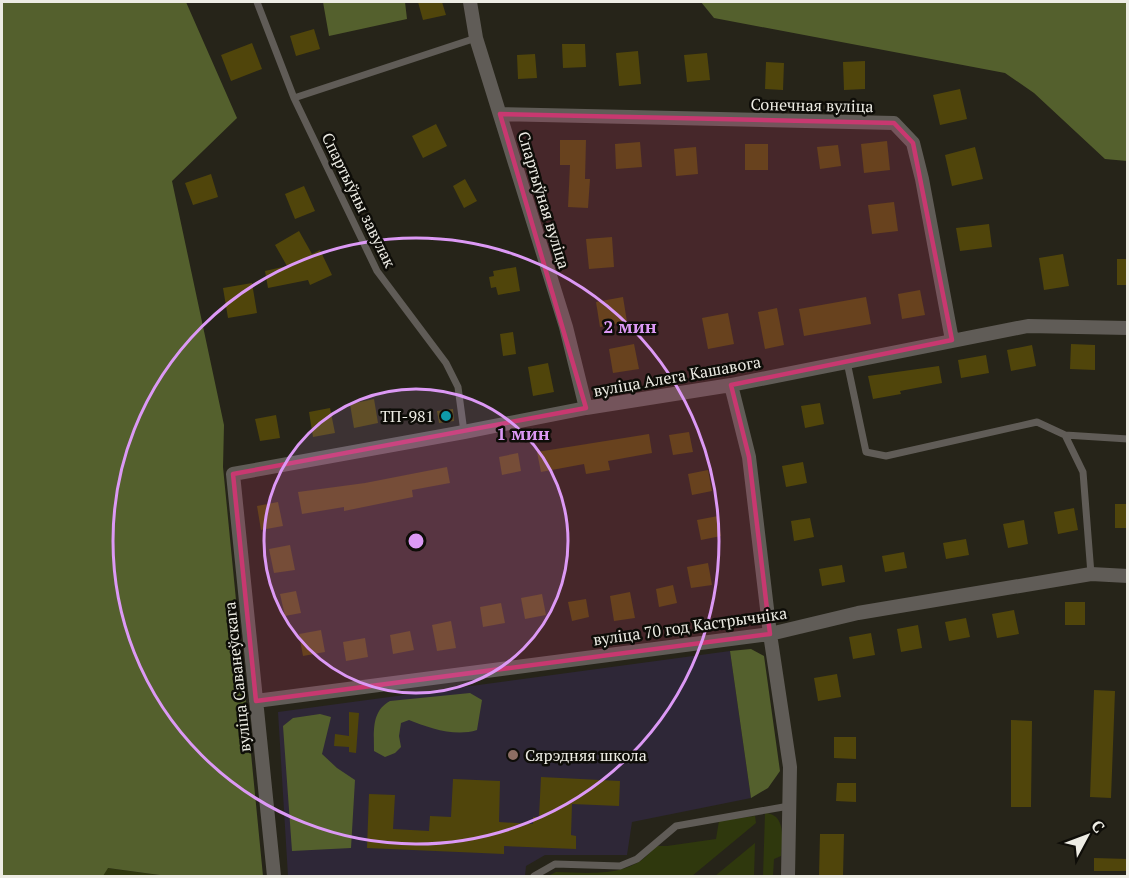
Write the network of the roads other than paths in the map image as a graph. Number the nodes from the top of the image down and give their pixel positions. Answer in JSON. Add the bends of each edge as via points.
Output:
{"nodes":[{"id":1,"x":257,"y":2,"type":"edge"},
{"id":2,"x":470,"y":2,"type":"edge"},
{"id":3,"x":476,"y":38,"type":"junction"},
{"id":4,"x":294,"y":98,"type":"junction"},
{"id":5,"x":500,"y":114,"type":"junction"},
{"id":6,"x":1128,"y":328,"type":"edge"},
{"id":7,"x":952,"y":340,"type":"junction"},
{"id":8,"x":847,"y":362,"type":"junction"},
{"id":9,"x":731,"y":385,"type":"junction"},
{"id":10,"x":586,"y":408,"type":"junction"},
{"id":11,"x":464,"y":432,"type":"junction"},
{"id":12,"x":1065,"y":435,"type":"junction"},
{"id":13,"x":1128,"y":439,"type":"edge"},
{"id":14,"x":233,"y":474,"type":"joint"},
{"id":15,"x":1091,"y":574,"type":"junction"},
{"id":16,"x":1128,"y":576,"type":"edge"},
{"id":17,"x":770,"y":634,"type":"junction"},
{"id":18,"x":256,"y":701,"type":"junction"},
{"id":19,"x":789,"y":806,"type":"junction"},
{"id":20,"x":274,"y":876,"type":"edge"},
{"id":21,"x":534,"y":876,"type":"edge"},
{"id":22,"x":788,"y":876,"type":"edge"}],
"edges":[{"from":1,"to":4,"type":"lane","name":"Спартыўны завулак"},
{"from":2,"to":3,"type":"street","name":"Спартыўная вуліца"},
{"from":3,"to":4,"type":"lane"},
{"from":3,"to":5,"type":"street","name":"Спартыўная вуліца"},
{"from":4,"to":11,"type":"lane","name":"Спартыўны завулак","via":[[377,271],[446,363],[458,387]]},
{"from":5,"to":7,"type":"street","name":"Сонечная вуліца","via":[[894,123],[913,143]]},
{"from":5,"to":10,"type":"street","name":"Спартыўная вуліца","via":[[566,327]]},
{"from":6,"to":7,"type":"street","name":"вуліца Алега Кашавога","via":[[1029,326]]},
{"from":7,"to":8,"type":"street","name":"вуліца Алега Кашавога"},
{"from":8,"to":9,"type":"street","name":"вуліца Алега Кашавога"},
{"from":8,"to":12,"type":"lane","via":[[866,452],[886,456],[1037,422]]},
{"from":9,"to":10,"type":"street","name":"вуліца Алега Кашавога"},
{"from":9,"to":17,"type":"street","via":[[749,457]]},
{"from":10,"to":11,"type":"street","name":"вуліца Алега Кашавога"},
{"from":11,"to":14,"type":"street","name":"вуліца Алега Кашавога"},
{"from":12,"to":13,"type":"lane"},
{"from":12,"to":15,"type":"lane","via":[[1083,472]]},
{"from":14,"to":18,"type":"street","name":"вуліца Саванеўскага"},
{"from":15,"to":16,"type":"street","name":"вуліца 70 год Кастрычніка"},
{"from":15,"to":17,"type":"street","name":"вуліца 70 год Кастрычніка","via":[[858,613]]},
{"from":17,"to":18,"type":"street","name":"вуліца 70 год Кастрычніка"},
{"from":17,"to":19,"type":"street","via":[[790,767]]},
{"from":18,"to":20,"type":"street","name":"вуліца Саванеўскага"},
{"from":19,"to":21,"type":"lane","via":[[676,826],[637,859],[620,866],[555,864]]},
{"from":19,"to":22,"type":"street"}]}
